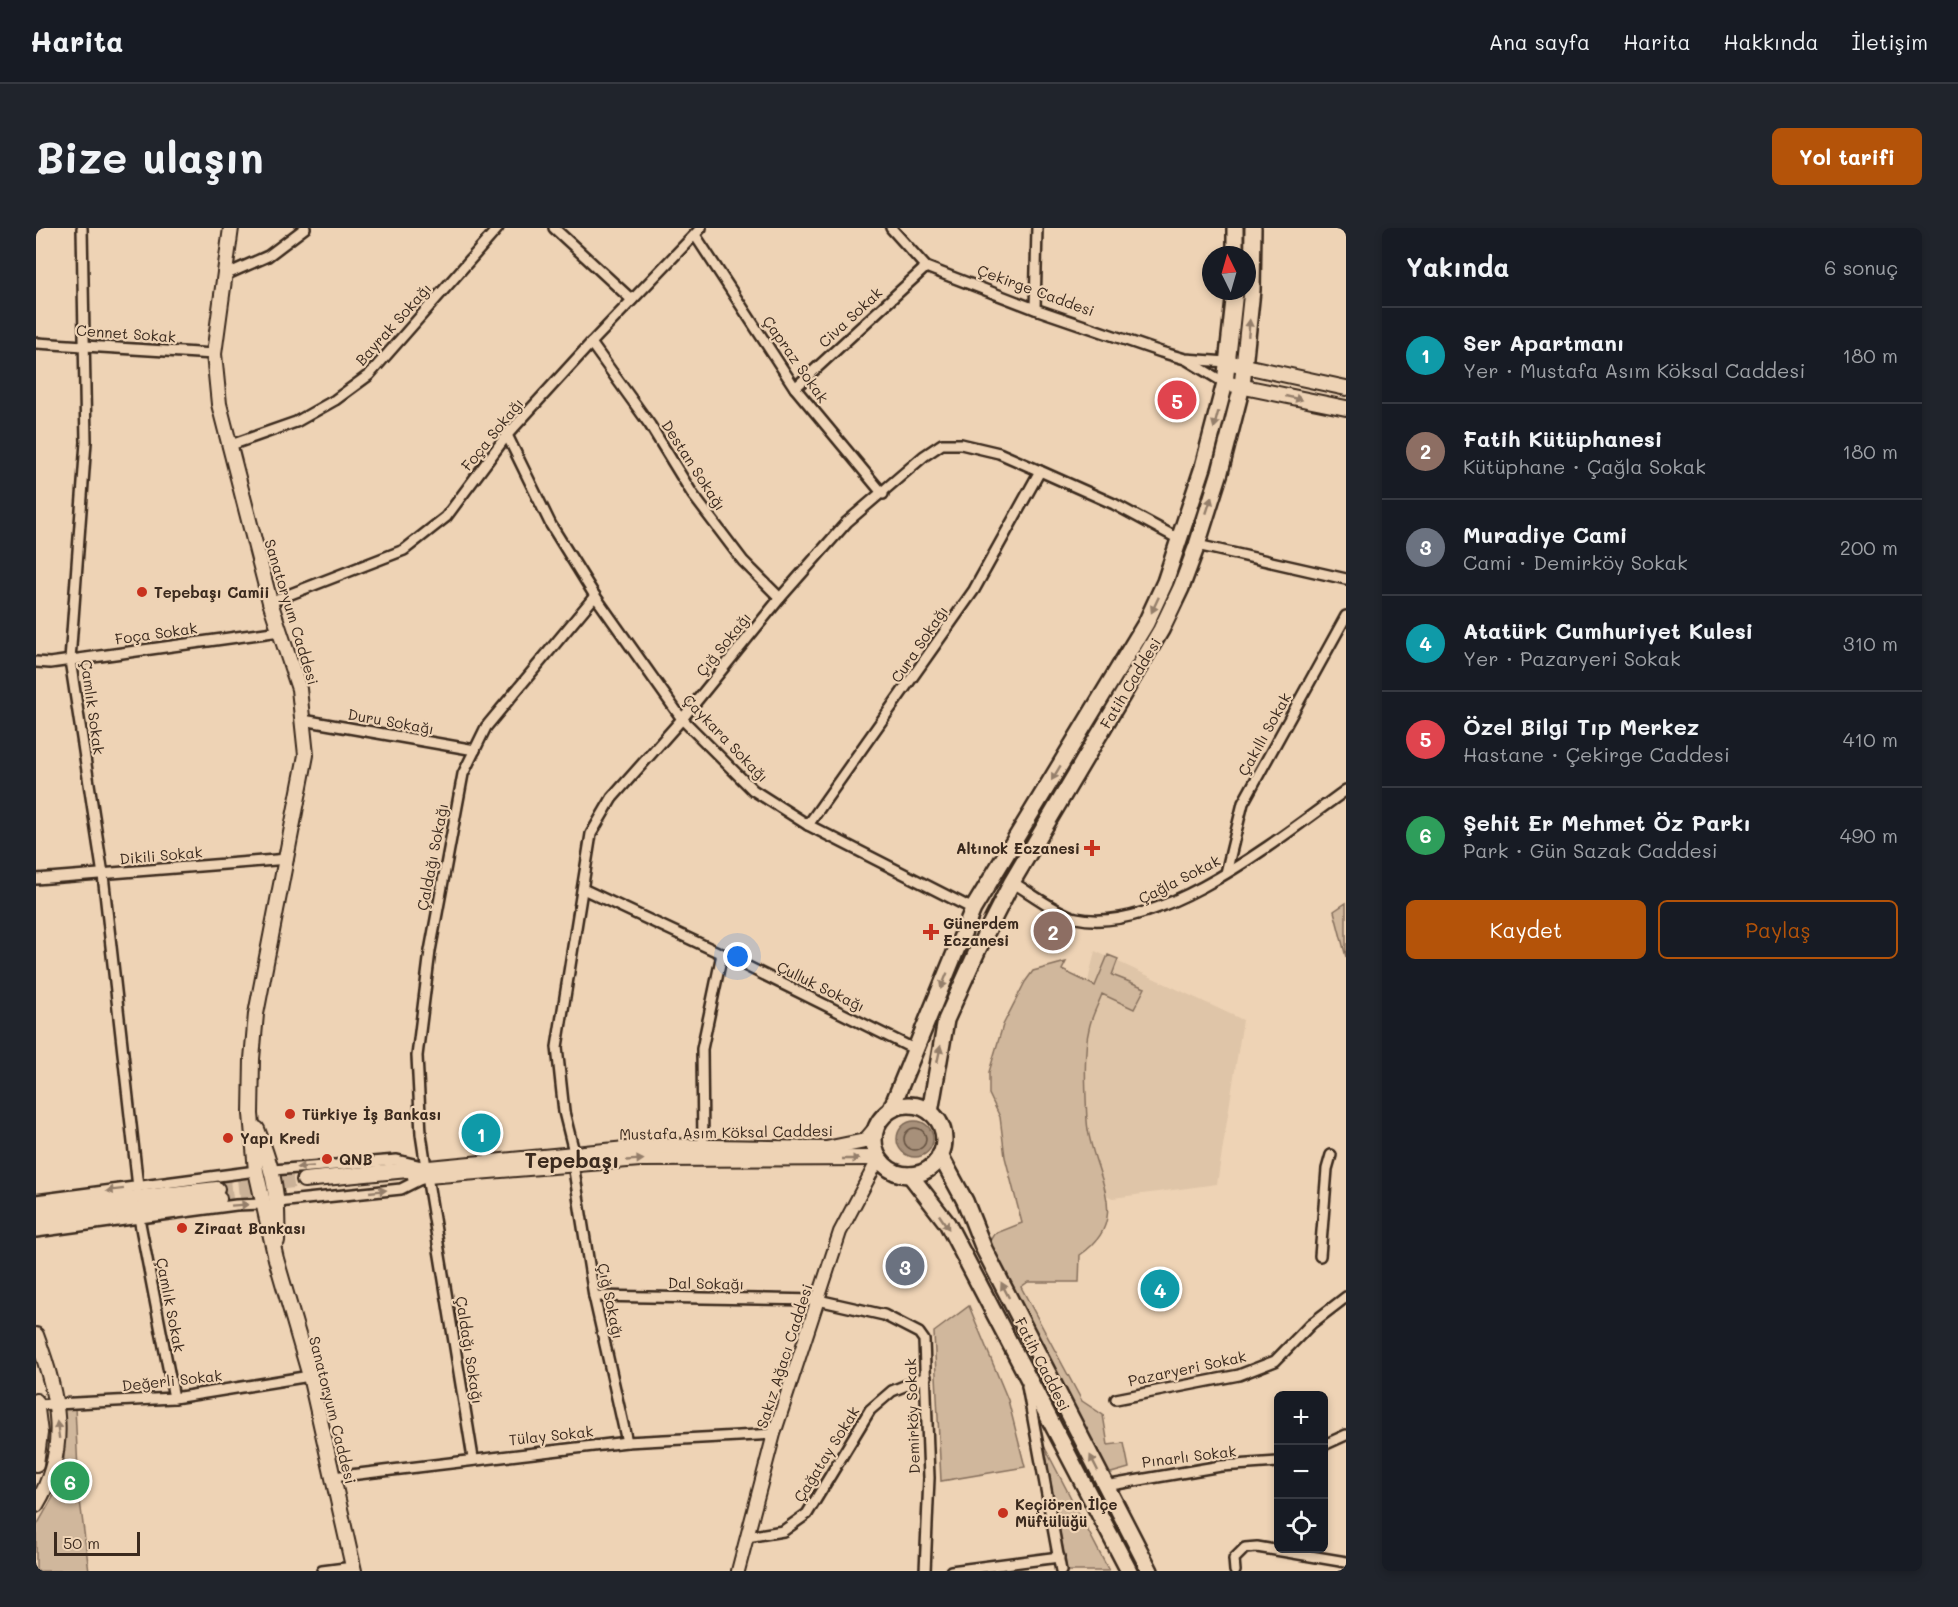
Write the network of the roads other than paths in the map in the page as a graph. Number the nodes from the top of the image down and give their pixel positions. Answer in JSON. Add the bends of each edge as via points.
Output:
{"nodes":[{"id":1,"x":82,"y":228,"type":"edge"},
{"id":2,"x":231,"y":228,"type":"edge"},
{"id":3,"x":305,"y":228,"type":"edge"},
{"id":4,"x":498,"y":228,"type":"edge"},
{"id":5,"x":554,"y":228,"type":"edge"},
{"id":6,"x":891,"y":228,"type":"edge"},
{"id":7,"x":1037,"y":228,"type":"edge"},
{"id":8,"x":1235,"y":228,"type":"edge"},
{"id":9,"x":1252,"y":228,"type":"edge"},
{"id":10,"x":698,"y":231,"type":"edge"},
{"id":11,"x":1235,"y":246,"type":"edge"},
{"id":12,"x":926,"y":267,"type":"junction"},
{"id":13,"x":225,"y":275,"type":"junction"},
{"id":14,"x":632,"y":300,"type":"junction"},
{"id":15,"x":1233,"y":300,"type":"edge"},
{"id":16,"x":1035,"y":309,"type":"junction"},
{"id":17,"x":36,"y":343,"type":"edge"},
{"id":18,"x":591,"y":343,"type":"junction"},
{"id":19,"x":85,"y":346,"type":"junction"},
{"id":20,"x":214,"y":354,"type":"junction"},
{"id":21,"x":1185,"y":359,"type":"junction"},
{"id":22,"x":1227,"y":363,"type":"junction"},
{"id":23,"x":1245,"y":366,"type":"junction"},
{"id":24,"x":1225,"y":383,"type":"junction"},
{"id":25,"x":1242,"y":386,"type":"junction"},
{"id":26,"x":795,"y":388,"type":"junction"},
{"id":27,"x":1346,"y":388,"type":"edge"},
{"id":28,"x":1346,"y":408,"type":"edge"},
{"id":29,"x":507,"y":435,"type":"junction"},
{"id":30,"x":228,"y":446,"type":"junction"},
{"id":31,"x":1040,"y":471,"type":"junction"},
{"id":32,"x":883,"y":494,"type":"junction"},
{"id":33,"x":1179,"y":539,"type":"junction"},
{"id":34,"x":1197,"y":544,"type":"junction"},
{"id":35,"x":1346,"y":579,"type":"edge"},
{"id":36,"x":595,"y":596,"type":"junction"},
{"id":37,"x":780,"y":598,"type":"junction"},
{"id":38,"x":270,"y":602,"type":"junction"},
{"id":39,"x":1346,"y":616,"type":"edge"},
{"id":40,"x":280,"y":630,"type":"junction"},
{"id":41,"x":70,"y":660,"type":"junction"},
{"id":42,"x":36,"y":662,"type":"edge"},
{"id":43,"x":682,"y":719,"type":"junction"},
{"id":44,"x":303,"y":720,"type":"junction"},
{"id":45,"x":475,"y":750,"type":"junction"},
{"id":46,"x":1346,"y":790,"type":"edge"},
{"id":47,"x":808,"y":825,"type":"junction"},
{"id":48,"x":288,"y":859,"type":"junction"},
{"id":49,"x":1226,"y":873,"type":"junction"},
{"id":50,"x":103,"y":875,"type":"junction"},
{"id":51,"x":36,"y":879,"type":"edge"},
{"id":52,"x":1012,"y":882,"type":"junction"},
{"id":53,"x":583,"y":889,"type":"junction"},
{"id":54,"x":973,"y":909,"type":"junction"},
{"id":55,"x":722,"y":954,"type":"junction"},
{"id":56,"x":916,"y":1050,"type":"junction"},
{"id":57,"x":891,"y":1109,"type":"junction"},
{"id":58,"x":930,"y":1112,"type":"junction"},
{"id":59,"x":251,"y":1114,"type":"junction"},
{"id":60,"x":876,"y":1128,"type":"junction"},
{"id":61,"x":703,"y":1146,"type":"junction"},
{"id":62,"x":940,"y":1155,"type":"junction"},
{"id":63,"x":1331,"y":1155,"type":"dead end"},
{"id":64,"x":573,"y":1158,"type":"junction"},
{"id":65,"x":879,"y":1158,"type":"junction"},
{"id":66,"x":273,"y":1170,"type":"junction"},
{"id":67,"x":256,"y":1171,"type":"junction"},
{"id":68,"x":427,"y":1171,"type":"junction"},
{"id":69,"x":910,"y":1174,"type":"junction"},
{"id":70,"x":305,"y":1185,"type":"tunnel mouth"},
{"id":71,"x":138,"y":1188,"type":"junction"},
{"id":72,"x":36,"y":1200,"type":"edge"},
{"id":73,"x":278,"y":1202,"type":"junction"},
{"id":74,"x":262,"y":1204,"type":"junction"},
{"id":75,"x":36,"y":1209,"type":"edge"},
{"id":76,"x":139,"y":1218,"type":"junction"},
{"id":77,"x":36,"y":1222,"type":"edge"},
{"id":78,"x":36,"y":1232,"type":"edge"},
{"id":79,"x":1320,"y":1256,"type":"dead end"},
{"id":80,"x":276,"y":1258,"type":"junction"},
{"id":81,"x":594,"y":1296,"type":"junction"},
{"id":82,"x":1346,"y":1297,"type":"edge"},
{"id":83,"x":819,"y":1300,"type":"junction"},
{"id":84,"x":36,"y":1335,"type":"edge"},
{"id":85,"x":1024,"y":1371,"type":"junction"},
{"id":86,"x":310,"y":1376,"type":"junction"},
{"id":87,"x":926,"y":1377,"type":"junction"},
{"id":88,"x":174,"y":1398,"type":"junction"},
{"id":89,"x":1116,"y":1398,"type":"dead end"},
{"id":90,"x":36,"y":1404,"type":"edge"},
{"id":91,"x":54,"y":1405,"type":"junction"},
{"id":92,"x":774,"y":1434,"type":"junction"},
{"id":93,"x":1346,"y":1435,"type":"edge"},
{"id":94,"x":627,"y":1442,"type":"junction"},
{"id":95,"x":1328,"y":1443,"type":"edge"},
{"id":96,"x":472,"y":1458,"type":"junction"},
{"id":97,"x":1274,"y":1462,"type":"edge"},
{"id":98,"x":36,"y":1464,"type":"edge"},
{"id":99,"x":333,"y":1477,"type":"junction"},
{"id":100,"x":1105,"y":1486,"type":"junction"},
{"id":101,"x":36,"y":1504,"type":"edge"},
{"id":102,"x":747,"y":1537,"type":"junction"},
{"id":103,"x":1059,"y":1557,"type":"junction"},
{"id":104,"x":1346,"y":1562,"type":"edge"},
{"id":105,"x":353,"y":1569,"type":"edge"},
{"id":106,"x":322,"y":1571,"type":"edge"},
{"id":107,"x":738,"y":1571,"type":"edge"},
{"id":108,"x":925,"y":1571,"type":"edge"},
{"id":109,"x":951,"y":1571,"type":"edge"},
{"id":110,"x":1061,"y":1571,"type":"edge"},
{"id":111,"x":1129,"y":1571,"type":"edge"},
{"id":112,"x":1150,"y":1571,"type":"edge"},
{"id":113,"x":1235,"y":1571,"type":"edge"}],
"edges":[{"from":1,"to":19,"type":"street","name":"Çamlık Sokak"},
{"from":2,"to":13,"type":"main road","name":"Sanatoryum Caddesi"},
{"from":3,"to":13,"type":"street","via":[[268,256]]},
{"from":4,"to":30,"type":"street","name":"Bayrak Sokağı","via":[[369,375],[296,422]]},
{"from":5,"to":14,"type":"street"},
{"from":6,"to":12,"type":"street","name":"Çekirge Caddesi"},
{"from":7,"to":16,"type":"street"},
{"from":8,"to":11,"type":"main road"},
{"from":23,"to":9,"type":"main road","name":"Fatih Caddesi","one_way":true,"via":[[1252,290]]},
{"from":10,"to":14,"type":"street","name":"Foça Sokağı"},
{"from":10,"to":26,"type":"street","name":"Çapraz Sokak"},
{"from":12,"to":16,"type":"street","name":"Çekirge Caddesi"},
{"from":12,"to":26,"type":"street","name":"Civa Sokak"},
{"from":13,"to":20,"type":"main road","name":"Sanatoryum Caddesi"},
{"from":14,"to":18,"type":"street","name":"Foça Sokağı"},
{"from":15,"to":22,"type":"main road","name":"Fatih Caddesi"},
{"from":16,"to":21,"type":"street","name":"Çekirge Caddesi"},
{"from":17,"to":19,"type":"street","name":"Cennet Sokak"},
{"from":18,"to":29,"type":"street","name":"Foça Sokağı"},
{"from":18,"to":37,"type":"street","name":"Destan Sokağı","via":[[650,425],[693,495],[743,561]]},
{"from":19,"to":20,"type":"street","name":"Cennet Sokak"},
{"from":19,"to":41,"type":"street","name":"Çamlık Sokak","via":[[86,442]]},
{"from":20,"to":30,"type":"main road","name":"Sanatoryum Caddesi"},
{"from":21,"to":22,"type":"street","name":"Çekirge Caddesi"},
{"from":21,"to":24,"type":"street","name":"Çekirge Caddesi"},
{"from":22,"to":23,"type":"main road","name":"Çekirge Caddesi"},
{"from":22,"to":24,"type":"main road","name":"Fatih Caddesi"},
{"from":23,"to":25,"type":"main road","name":"Fatih Caddesi"},
{"from":23,"to":27,"type":"main road","name":"Çekirge Caddesi"},
{"from":24,"to":25,"type":"main road","name":"Çekirge Caddesi"},
{"from":24,"to":33,"type":"main road","name":"Fatih Caddesi","one_way":true},
{"from":25,"to":28,"type":"main road","name":"Çekirge Caddesi","one_way":true},
{"from":34,"to":25,"type":"main road","name":"Fatih Caddesi","one_way":true},
{"from":26,"to":32,"type":"street","name":"Çapraz Sokak"},
{"from":29,"to":36,"type":"street","name":"Çaykara Sokağı","via":[[551,525]]},
{"from":29,"to":38,"type":"street","name":"Foça Sokağı","via":[[446,517],[404,549]]},
{"from":30,"to":38,"type":"main road","name":"Sanatoryum Caddesi"},
{"from":31,"to":32,"type":"street","name":"Çığ Sokağı","via":[[999,453],[942,444]]},
{"from":31,"to":33,"type":"street","name":"Çığ Sokağı"},
{"from":31,"to":47,"type":"street","name":"Cura Sokağı","via":[[974,590]]},
{"from":32,"to":37,"type":"street","name":"Çığ Sokağı","via":[[847,522]]},
{"from":33,"to":54,"type":"main road","name":"Fatih Caddesi","one_way":true,"via":[[1146,623]]},
{"from":34,"to":35,"type":"street"},
{"from":34,"to":52,"type":"main road","name":"Fatih Caddesi","via":[[1161,630]]},
{"from":36,"to":43,"type":"street","name":"Çaykara Sokağı"},
{"from":36,"to":45,"type":"street","name":"Çaldağı Sokağı","via":[[486,727]]},
{"from":37,"to":43,"type":"street","name":"Çığ Sokağı"},
{"from":38,"to":40,"type":"main road","name":"Sanatoryum Caddesi"},
{"from":39,"to":49,"type":"street","name":"Çakıllı Sokak","via":[[1243,803]]},
{"from":40,"to":41,"type":"street","name":"Foça Sokak"},
{"from":40,"to":44,"type":"main road","name":"Sanatoryum Caddesi","via":[[299,689]]},
{"from":41,"to":42,"type":"street","name":"Foça Sokak"},
{"from":41,"to":50,"type":"street","name":"Çamlık Sokak"},
{"from":43,"to":47,"type":"street","name":"Çaykara Sokağı","via":[[753,790]]},
{"from":43,"to":53,"type":"street","name":"Çığ Sokağı","via":[[612,798],[591,834]]},
{"from":44,"to":45,"type":"street","name":"Duru Sokağı"},
{"from":44,"to":48,"type":"main road","name":"Sanatoryum Caddesi","via":[[306,754]]},
{"from":45,"to":68,"type":"street","name":"Çaldağı Sokağı","via":[[463,774],[430,951],[418,1045],[420,1134]]},
{"from":46,"to":49,"type":"street","name":"Çağla Sokak"},
{"from":47,"to":54,"type":"street","name":"Çaykara Sokağı"},
{"from":48,"to":50,"type":"street","name":"Dikili Sokak"},
{"from":48,"to":59,"type":"main road","name":"Sanatoryum Caddesi","via":[[256,1014]]},
{"from":49,"to":52,"type":"street","name":"Çağla Sokak","via":[[1142,915],[1104,921],[1073,918]]},
{"from":50,"to":51,"type":"street","name":"Dikili Sokak"},
{"from":50,"to":71,"type":"street","name":"Çamlık Sokak"},
{"from":58,"to":52,"type":"main road","name":"Fatih Caddesi","one_way":true,"via":[[946,1020]]},
{"from":53,"to":55,"type":"street","name":"Çulluk Sokağı"},
{"from":53,"to":64,"type":"street","name":"Çığ Sokağı","via":[[557,1047]]},
{"from":54,"to":56,"type":"main road","name":"Fatih Caddesi","one_way":true},
{"from":55,"to":56,"type":"street","name":"Çulluk Sokağı"},
{"from":55,"to":61,"type":"street","via":[[702,1049]]},
{"from":56,"to":57,"type":"main road","name":"Fatih Caddesi"},
{"from":57,"to":58,"type":"main road","via":[[911,1105]]},
{"from":57,"to":60,"type":"main road"},
{"from":58,"to":62,"type":"main road","via":[[943,1131]]},
{"from":59,"to":66,"type":"main road","name":"Sanatoryum Caddesi"},
{"from":59,"to":67,"type":"main road","name":"Sanatoryum Caddesi"},
{"from":60,"to":61,"type":"main road","name":"Mustafa Asım Köksal Caddesi","via":[[865,1141],[826,1149]]},
{"from":60,"to":65,"type":"main road","via":[[874,1143]]},
{"from":61,"to":64,"type":"main road","name":"Mustafa Asım Köksal Caddesi"},
{"from":62,"to":69,"type":"main road","via":[[928,1169]]},
{"from":100,"to":62,"type":"main road","name":"Fatih Caddesi","one_way":true},
{"from":63,"to":79,"type":"street"},
{"from":64,"to":65,"type":"main road","name":"Mustafa Asım Köksal Caddesi","one_way":true},
{"from":64,"to":68,"type":"main road","name":"Mustafa Asım Köksal Caddesi"},
{"from":64,"to":81,"type":"street","name":"Çığ Sokağı"},
{"from":65,"to":69,"type":"main road","via":[[887,1167]]},
{"from":65,"to":83,"type":"street","name":"Sakız Ağacı Caddesi","via":[[840,1232]]},
{"from":68,"to":66,"type":"street","name":"Mustafa Asım Köksal Caddesi","one_way":true,"via":[[397,1160]]},
{"from":66,"to":73,"type":"main road","name":"Sanatoryum Caddesi"},
{"from":67,"to":71,"type":"street"},
{"from":67,"to":74,"type":"main road","name":"Sanatoryum Caddesi"},
{"from":68,"to":70,"type":"main road","name":"Mustafa Asım Köksal Caddesi"},
{"from":73,"to":68,"type":"street","name":"Mustafa Asım Köksal Caddesi","one_way":true,"via":[[401,1189]]},
{"from":68,"to":96,"type":"street","name":"Çaldağı Sokağı"},
{"from":69,"to":85,"type":"main road","name":"Fatih Caddesi","one_way":true,"via":[[946,1223]]},
{"from":71,"to":72,"type":"street","one_way":true},
{"from":73,"to":80,"type":"main road","name":"Sanatoryum Caddesi"},
{"from":76,"to":74,"type":"street","one_way":true},
{"from":74,"to":80,"type":"main road","name":"Sanatoryum Caddesi"},
{"from":75,"to":77,"type":"main road","via":[[218,1194]]},
{"from":76,"to":78,"type":"street"},
{"from":76,"to":88,"type":"street","name":"Çamlık Sokak"},
{"from":80,"to":86,"type":"main road","name":"Sanatoryum Caddesi"},
{"from":81,"to":83,"type":"street","name":"Dal Sokağı"},
{"from":81,"to":94,"type":"street","name":"Çığ Sokağı"},
{"from":82,"to":89,"type":"street","name":"Pazaryeri Sokak","via":[[1311,1324],[1275,1361],[1239,1375]]},
{"from":83,"to":87,"type":"street","name":"Demirköy Sokak","via":[[884,1315],[919,1333],[924,1340]]},
{"from":83,"to":92,"type":"street","name":"Sakız Ağacı Caddesi"},
{"from":84,"to":91,"type":"main road","via":[[52,1378]]},
{"from":85,"to":103,"type":"street"},
{"from":85,"to":111,"type":"main road","name":"Fatih Caddesi"},
{"from":86,"to":88,"type":"street","name":"Değerli Sokak"},
{"from":86,"to":99,"type":"main road","name":"Sanatoryum Caddesi"},
{"from":87,"to":102,"type":"street","name":"Çağatay Sokak","via":[[892,1391],[870,1410],[807,1514],[783,1531]]},
{"from":87,"to":108,"type":"street","name":"Demirköy Sokak","via":[[929,1478]]},
{"from":88,"to":91,"type":"street","name":"Değerli Sokak"},
{"from":90,"to":91,"type":"street","name":"Değerli Sokak"},
{"from":90,"to":98,"type":"main road","via":[[40,1433]]},
{"from":101,"to":91,"type":"main road","one_way":true,"via":[[49,1483],[59,1440]]},
{"from":92,"to":94,"type":"street","name":"Tülay Sokak"},
{"from":92,"to":102,"type":"street","name":"Sakız Ağacı Caddesi"},
{"from":93,"to":95,"type":"street"},
{"from":94,"to":96,"type":"street","name":"Tülay Sokak"},
{"from":96,"to":99,"type":"street","name":"Tülay Sokak"},
{"from":97,"to":100,"type":"street","name":"Pınarlı Sokak","via":[[1221,1466]]},
{"from":99,"to":105,"type":"main road","name":"Sanatoryum Caddesi"},
{"from":100,"to":112,"type":"main road","name":"Fatih Caddesi"},
{"from":102,"to":107,"type":"street","name":"Sakız Ağacı Caddesi"},
{"from":103,"to":109,"type":"street"},
{"from":103,"to":110,"type":"street"},
{"from":104,"to":113,"type":"street","via":[[1257,1547],[1245,1548],[1234,1558]]},
{"from":105,"to":106,"type":"street"}]}
